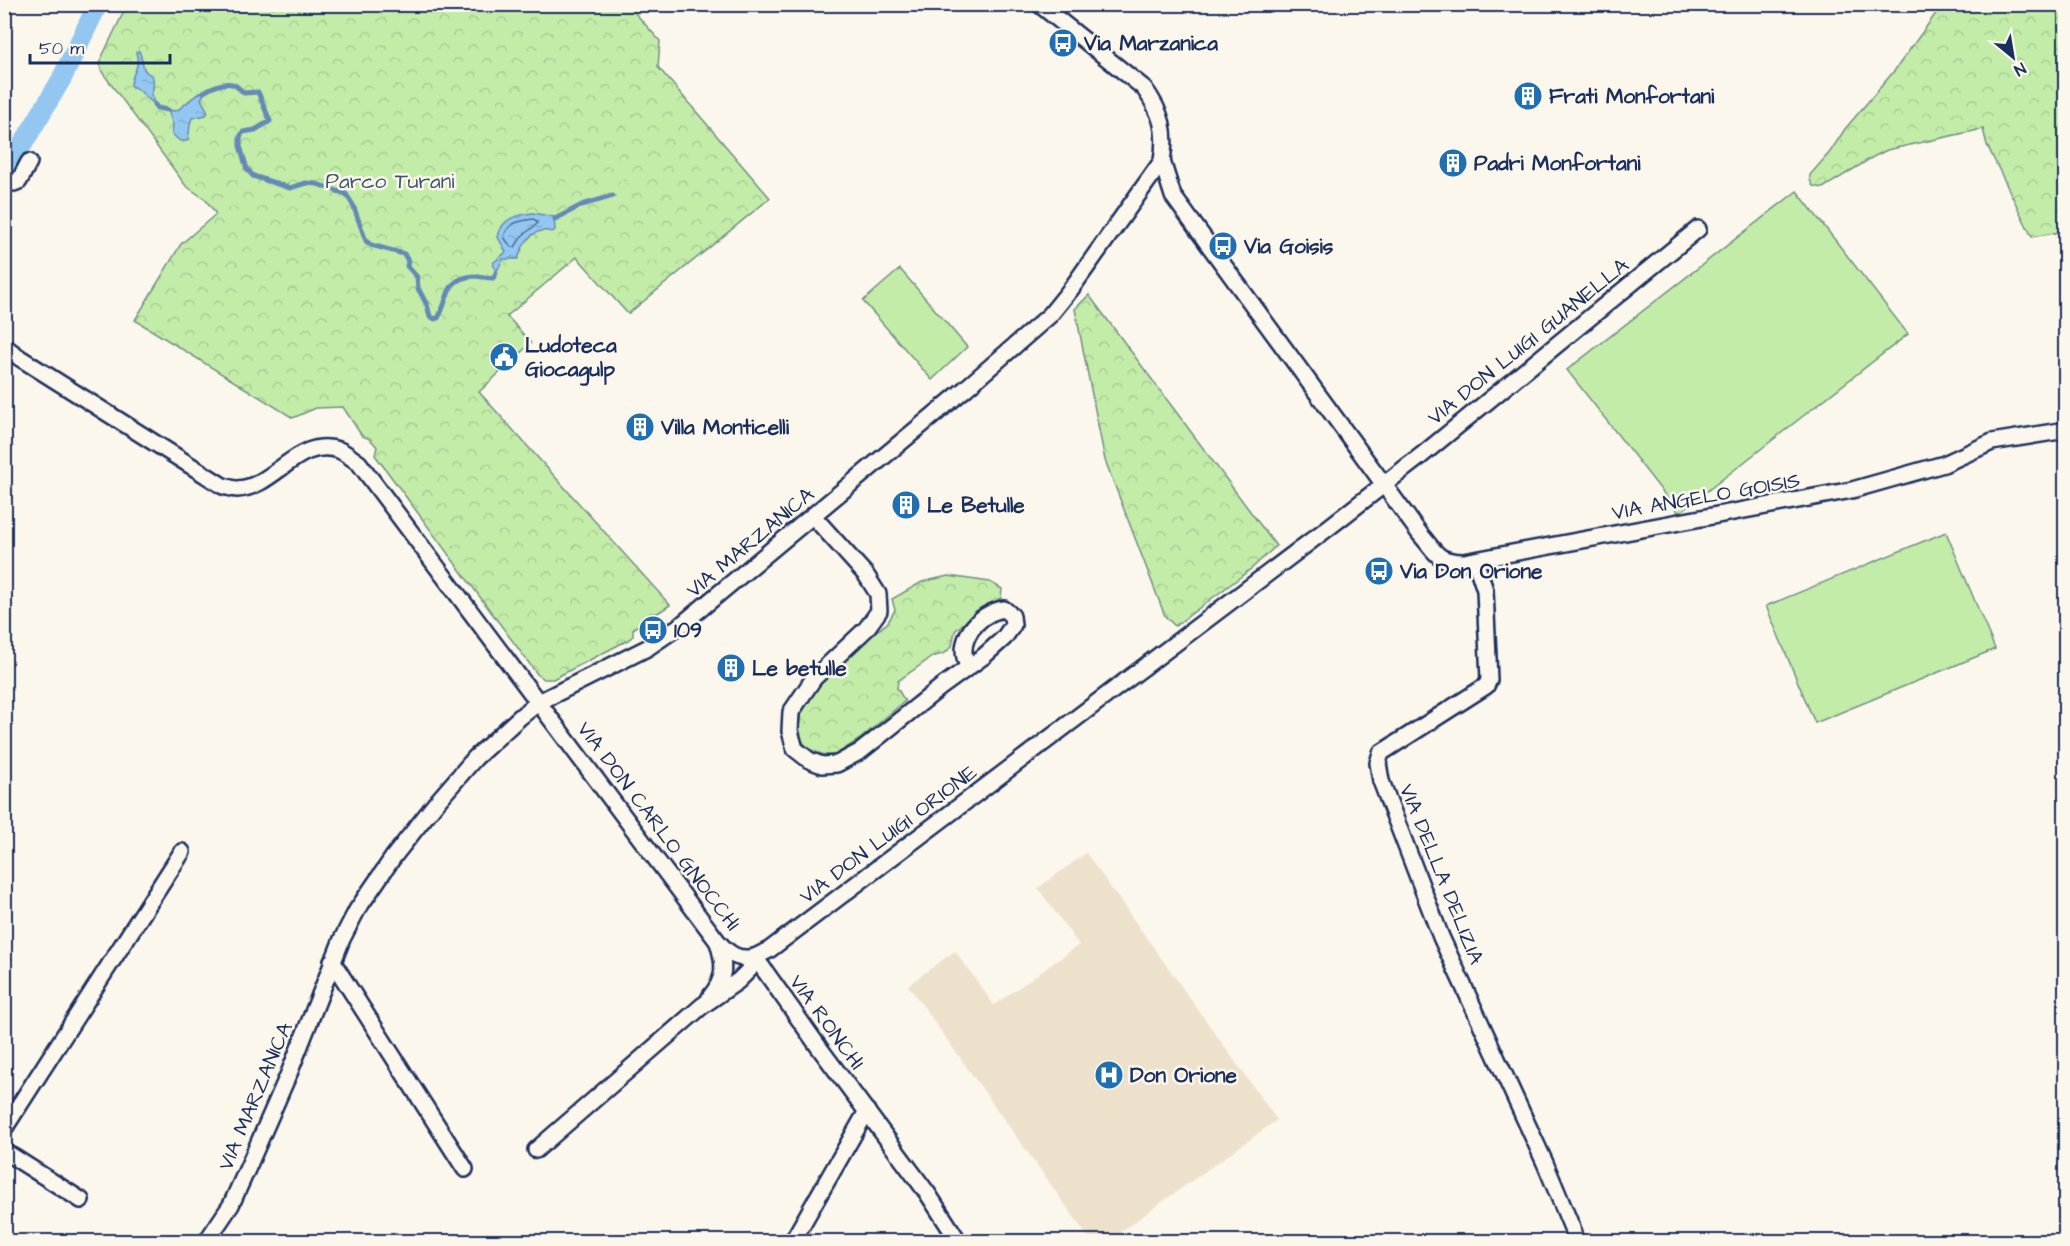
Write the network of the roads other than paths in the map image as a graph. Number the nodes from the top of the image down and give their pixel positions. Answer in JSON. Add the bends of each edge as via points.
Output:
{"nodes":[{"id":1,"x":1039,"y":4,"type":"edge"},
{"id":2,"x":1162,"y":161,"type":"junction"},
{"id":3,"x":29,"y":162,"type":"dead end"},
{"id":4,"x":4,"y":180,"type":"edge"},
{"id":5,"x":1698,"y":229,"type":"dead end"},
{"id":6,"x":4,"y":346,"type":"edge"},
{"id":7,"x":4,"y":354,"type":"edge"},
{"id":8,"x":20,"y":358,"type":"junction"},
{"id":9,"x":2066,"y":430,"type":"edge"},
{"id":10,"x":1384,"y":484,"type":"junction"},
{"id":11,"x":813,"y":516,"type":"junction"},
{"id":12,"x":1476,"y":560,"type":"junction"},
{"id":13,"x":969,"y":667,"type":"dead end"},
{"id":14,"x":539,"y":702,"type":"junction"},
{"id":15,"x":182,"y":852,"type":"dead end"},
{"id":16,"x":718,"y":942,"type":"junction"},
{"id":17,"x":755,"y":957,"type":"junction"},
{"id":18,"x":332,"y":961,"type":"junction"},
{"id":19,"x":702,"y":1006,"type":"junction"},
{"id":20,"x":867,"y":1111,"type":"junction"},
{"id":21,"x":4,"y":1129,"type":"edge"},
{"id":22,"x":536,"y":1150,"type":"dead end"},
{"id":23,"x":4,"y":1151,"type":"edge"},
{"id":24,"x":465,"y":1169,"type":"dead end"},
{"id":25,"x":81,"y":1200,"type":"dead end"},
{"id":26,"x":206,"y":1242,"type":"edge"},
{"id":27,"x":792,"y":1242,"type":"edge"},
{"id":28,"x":958,"y":1242,"type":"edge"},
{"id":29,"x":1575,"y":1242,"type":"edge"}],
"edges":[{"from":1,"to":2,"type":"street","via":[[1144,88],[1156,104],[1164,130]]},
{"from":2,"to":10,"type":"street","name":"VIA ANGELO GOISIS","via":[[1173,196]]},
{"from":2,"to":11,"type":"street","name":"VIA MARZANICA","via":[[1050,315]]},
{"from":3,"to":4,"type":"street","via":[[19,181]]},
{"from":5,"to":10,"type":"street","name":"VIA DON LUIGI GUANELLA"},
{"from":6,"to":8,"type":"street"},
{"from":7,"to":8,"type":"street"},
{"from":8,"to":14,"type":"street","name":"VIA DON CARLO GNOCCHI","via":[[223,486],[237,489],[254,484],[308,451],[340,450],[359,464]]},
{"from":9,"to":12,"type":"street","name":"VIA ANGELO GOISIS","via":[[1992,442],[1944,464],[1852,490]]},
{"from":10,"to":12,"type":"street","name":"VIA ANGELO GOISIS","via":[[1439,557],[1453,562]]},
{"from":10,"to":17,"type":"street","name":"VIA DON LUIGI ORIONE"},
{"from":11,"to":13,"type":"street","via":[[866,575],[878,594],[879,611],[866,629],[814,678],[791,712],[790,731],[795,749],[822,765],[837,764],[861,751]]},
{"from":11,"to":14,"type":"street","name":"VIA MARZANICA","via":[[659,640]]},
{"from":12,"to":29,"type":"street","name":"VIA DELLA DELIZIA","via":[[1485,590],[1489,680],[1486,686],[1381,753],[1378,763],[1381,781],[1441,936],[1528,1124]]},
{"from":14,"to":16,"type":"street","name":"VIA DON CARLO GNOCCHI"},
{"from":14,"to":18,"type":"street","name":"VIA MARZANICA","via":[[475,758],[436,803],[357,910]]},
{"from":15,"to":21,"type":"street"},
{"from":16,"to":17,"type":"street","name":"VIA DON CARLO GNOCCHI","via":[[727,953],[746,959]]},
{"from":16,"to":19,"type":"street","via":[[723,970],[719,985]]},
{"from":17,"to":19,"type":"street","name":"VIA DON LUIGI ORIONE","via":[[738,981]]},
{"from":17,"to":20,"type":"street","name":"VIA RONCHI"},
{"from":18,"to":24,"type":"street"},
{"from":18,"to":26,"type":"street","name":"VIA MARZANICA","via":[[290,1071],[231,1206]]},
{"from":19,"to":22,"type":"street","name":"VIA DON LUIGI ORIONE"},
{"from":20,"to":27,"type":"street"},
{"from":20,"to":28,"type":"street","name":"VIA RONCHI"},
{"from":23,"to":25,"type":"street"}]}
